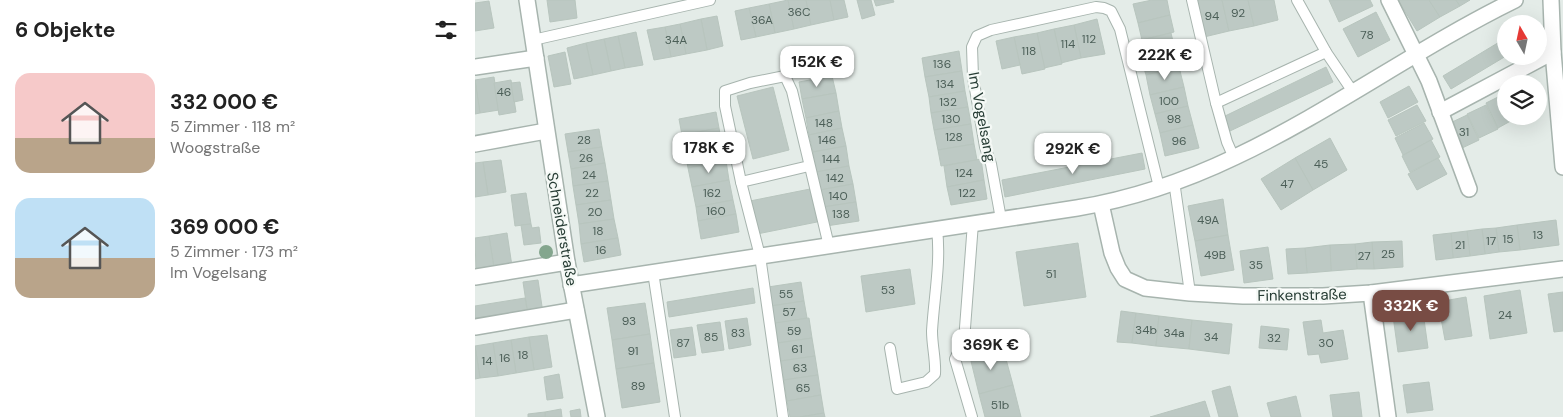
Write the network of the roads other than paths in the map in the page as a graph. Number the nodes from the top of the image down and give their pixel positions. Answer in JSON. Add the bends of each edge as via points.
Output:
{"nodes":[{"id":1,"x":527,"y":0,"type":"edge"},
{"id":2,"x":710,"y":0,"type":"edge"},
{"id":3,"x":1192,"y":0,"type":"edge"},
{"id":4,"x":1297,"y":0,"type":"edge"},
{"id":5,"x":1389,"y":0,"type":"edge"},
{"id":6,"x":1515,"y":0,"type":"edge"},
{"id":7,"x":1551,"y":0,"type":"edge"},
{"id":8,"x":533,"y":40,"type":"junction"},
{"id":9,"x":1326,"y":52,"type":"junction"},
{"id":10,"x":1553,"y":52,"type":"junction"},
{"id":11,"x":1417,"y":54,"type":"junction"},
{"id":12,"x":536,"y":58,"type":"junction"},
{"id":13,"x":475,"y":68,"type":"edge"},
{"id":14,"x":1353,"y":92,"type":"junction"},
{"id":15,"x":1216,"y":103,"type":"junction"},
{"id":16,"x":1440,"y":112,"type":"junction"},
{"id":17,"x":546,"y":131,"type":"junction"},
{"id":18,"x":1562,"y":143,"type":"edge"},
{"id":19,"x":475,"y":144,"type":"edge"},
{"id":20,"x":1234,"y":158,"type":"junction"},
{"id":21,"x":809,"y":166,"type":"junction"},
{"id":22,"x":1563,"y":167,"type":"edge"},
{"id":23,"x":1175,"y":181,"type":"junction"},
{"id":24,"x":741,"y":182,"type":"junction"},
{"id":25,"x":1159,"y":186,"type":"junction"},
{"id":26,"x":1469,"y":189,"type":"dead end"},
{"id":27,"x":1101,"y":204,"type":"junction"},
{"id":28,"x":1001,"y":219,"type":"junction"},
{"id":29,"x":973,"y":223,"type":"junction"},
{"id":30,"x":937,"y":229,"type":"junction"},
{"id":31,"x":829,"y":246,"type":"junction"},
{"id":32,"x":760,"y":256,"type":"junction"},
{"id":33,"x":567,"y":262,"type":"junction"},
{"id":34,"x":1563,"y":269,"type":"edge"},
{"id":35,"x":653,"y":272,"type":"junction"},
{"id":36,"x":475,"y":277,"type":"edge"},
{"id":37,"x":571,"y":285,"type":"junction"},
{"id":38,"x":1190,"y":293,"type":"junction"},
{"id":39,"x":1371,"y":293,"type":"junction"},
{"id":40,"x":576,"y":310,"type":"junction"},
{"id":41,"x":475,"y":327,"type":"edge"},
{"id":42,"x":890,"y":348,"type":"dead end"},
{"id":43,"x":597,"y":417,"type":"edge"},
{"id":44,"x":675,"y":417,"type":"edge"},
{"id":45,"x":783,"y":417,"type":"edge"},
{"id":46,"x":972,"y":417,"type":"edge"},
{"id":47,"x":1388,"y":417,"type":"edge"}],
"edges":[{"from":1,"to":8,"type":"street","name":"Schneiderstraße"},
{"from":2,"to":8,"type":"lane"},
{"from":3,"to":15,"type":"lane"},
{"from":4,"to":9,"type":"lane"},
{"from":5,"to":11,"type":"street"},
{"from":6,"to":11,"type":"street"},
{"from":7,"to":10,"type":"street"},
{"from":8,"to":12,"type":"street","name":"Schneiderstraße"},
{"from":9,"to":14,"type":"lane"},
{"from":9,"to":15,"type":"lane"},
{"from":10,"to":16,"type":"street"},
{"from":10,"to":18,"type":"street"},
{"from":11,"to":14,"type":"street"},
{"from":11,"to":16,"type":"street"},
{"from":12,"to":13,"type":"street"},
{"from":12,"to":17,"type":"street","name":"Schneiderstraße"},
{"from":14,"to":20,"type":"street"},
{"from":15,"to":20,"type":"lane"},
{"from":16,"to":26,"type":"street"},
{"from":17,"to":19,"type":"street"},
{"from":17,"to":33,"type":"street","name":"Schneiderstraße"},
{"from":18,"to":22,"type":"street"},
{"from":20,"to":23,"type":"street"},
{"from":21,"to":24,"type":"lane"},
{"from":21,"to":24,"type":"lane","via":[[792,91],[785,76],[751,82],[725,90],[725,106]]},
{"from":21,"to":31,"type":"lane"},
{"from":23,"to":25,"type":"street"},
{"from":23,"to":38,"type":"lane"},
{"from":24,"to":32,"type":"lane"},
{"from":25,"to":27,"type":"street"},
{"from":25,"to":28,"type":"lane","name":"Im Vogelsang","via":[[1119,29],[1111,11],[1096,7],[991,30],[977,36],[972,47],[973,78]]},
{"from":27,"to":28,"type":"street"},
{"from":27,"to":38,"type":"street","name":"Finkenstraße","via":[[1112,252],[1125,279],[1145,288]]},
{"from":28,"to":29,"type":"street"},
{"from":29,"to":30,"type":"street"},
{"from":29,"to":46,"type":"lane","via":[[964,341],[955,359]]},
{"from":30,"to":31,"type":"street"},
{"from":30,"to":42,"type":"lane","via":[[932,334],[935,374],[927,382],[897,389]]},
{"from":31,"to":32,"type":"street"},
{"from":32,"to":35,"type":"street"},
{"from":32,"to":45,"type":"lane"},
{"from":33,"to":36,"type":"street"},
{"from":33,"to":37,"type":"street","name":"Schneiderstraße"},
{"from":34,"to":39,"type":"street","name":"Finkenstraße"},
{"from":35,"to":37,"type":"street"},
{"from":35,"to":44,"type":"lane"},
{"from":37,"to":40,"type":"street","name":"Schneiderstraße"},
{"from":38,"to":39,"type":"street","name":"Finkenstraße","via":[[1278,296]]},
{"from":39,"to":47,"type":"street"},
{"from":40,"to":41,"type":"street"},
{"from":40,"to":43,"type":"street","name":"Schneiderstraße"}]}
